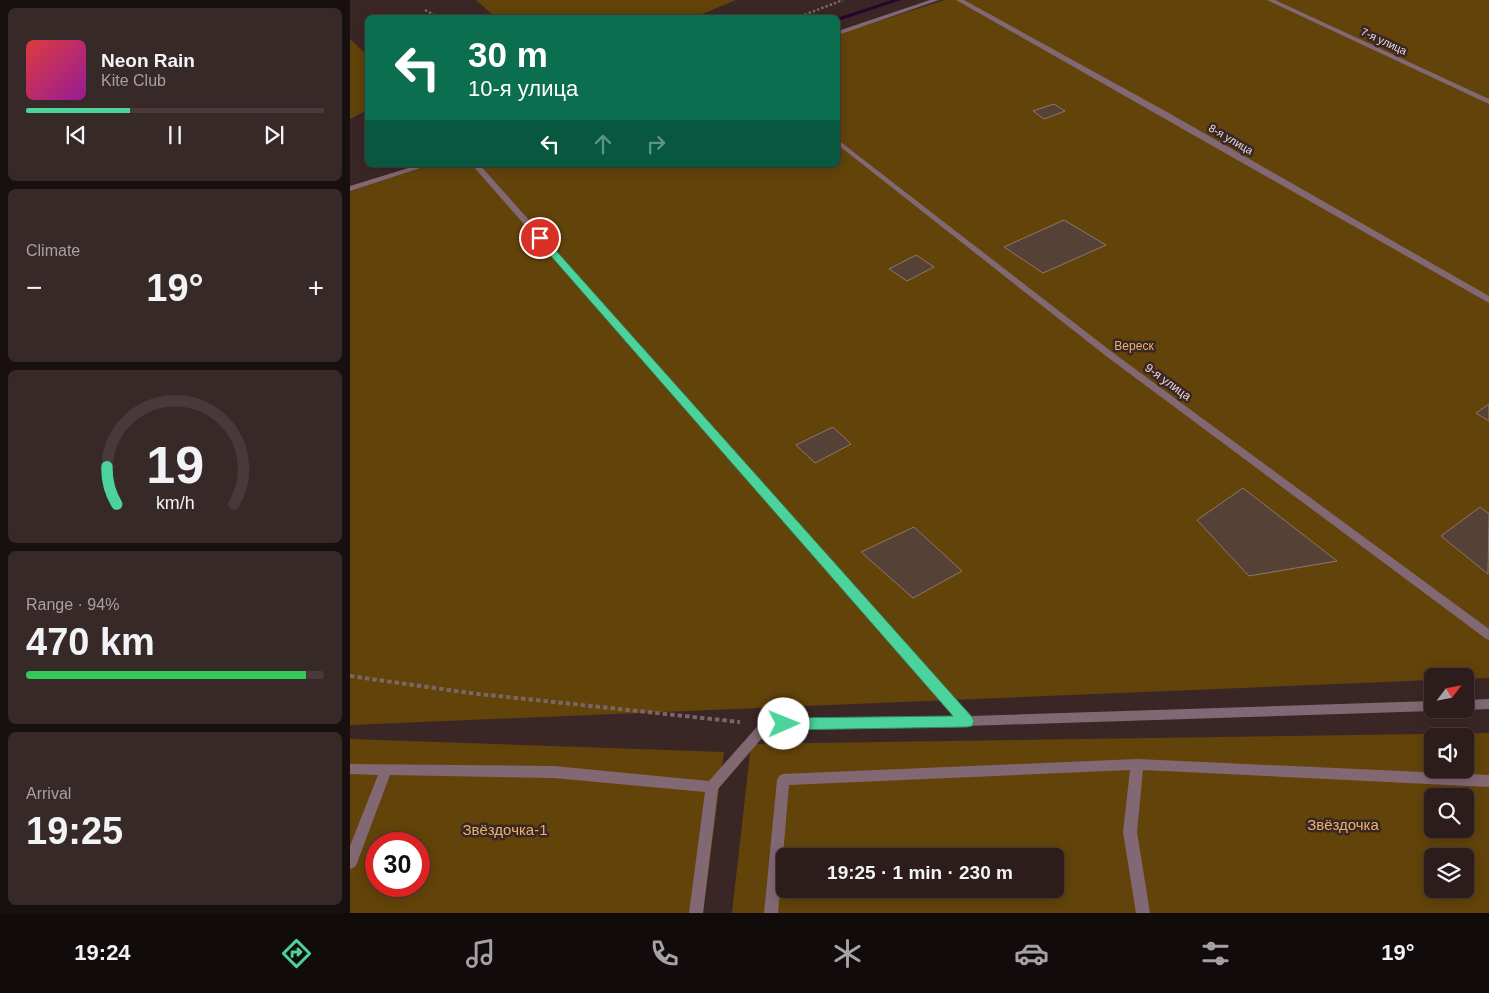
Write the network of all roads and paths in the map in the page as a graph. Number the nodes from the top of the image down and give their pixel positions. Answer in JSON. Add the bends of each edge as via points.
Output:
{"nodes":[{"id":1,"x":843,"y":0,"type":"edge"},
{"id":2,"x":936,"y":0,"type":"edge"},
{"id":3,"x":960,"y":0,"type":"edge"},
{"id":4,"x":1270,"y":0,"type":"edge"},
{"id":5,"x":425,"y":10,"type":"dead end"},
{"id":6,"x":434,"y":15,"type":"edge"},
{"id":7,"x":804,"y":15,"type":"edge"},
{"id":8,"x":840,"y":32,"type":"edge"},
{"id":9,"x":1489,"y":102,"type":"edge"},
{"id":10,"x":840,"y":144,"type":"edge"},
{"id":11,"x":419,"y":167,"type":"edge"},
{"id":12,"x":478,"y":167,"type":"edge"},
{"id":13,"x":350,"y":188,"type":"edge"},
{"id":14,"x":1489,"y":300,"type":"edge"},
{"id":15,"x":1489,"y":635,"type":"edge"},
{"id":16,"x":350,"y":676,"type":"edge"},
{"id":17,"x":1489,"y":704,"type":"edge"},
{"id":18,"x":1474,"y":705,"type":"edge"},
{"id":19,"x":1424,"y":706,"type":"edge"},
{"id":20,"x":967,"y":721,"type":"junction"},
{"id":21,"x":766,"y":725,"type":"junction"},
{"id":22,"x":1137,"y":764,"type":"junction"},
{"id":23,"x":350,"y":769,"type":"edge"},
{"id":24,"x":386,"y":770,"type":"junction"},
{"id":25,"x":1489,"y":782,"type":"edge"},
{"id":26,"x":712,"y":787,"type":"junction"},
{"id":27,"x":350,"y":863,"type":"edge"},
{"id":28,"x":696,"y":913,"type":"edge"},
{"id":29,"x":771,"y":913,"type":"edge"},
{"id":30,"x":1143,"y":913,"type":"edge"}],
"edges":[{"from":1,"to":7,"type":"path"},
{"from":2,"to":8,"type":"street"},
{"from":3,"to":14,"type":"street","name":"8-я улица"},
{"from":4,"to":9,"type":"street","name":"7-я улица"},
{"from":5,"to":6,"type":"path"},
{"from":10,"to":15,"type":"street","name":"9-я улица","via":[[1109,354]]},
{"from":11,"to":13,"type":"street"},
{"from":12,"to":20,"type":"street"},
{"from":16,"to":21,"type":"path","via":[[470,693]]},
{"from":17,"to":18,"type":"street"},
{"from":19,"to":20,"type":"street"},
{"from":20,"to":21,"type":"street"},
{"from":21,"to":26,"type":"street"},
{"from":22,"to":25,"type":"street"},
{"from":22,"to":29,"type":"street","via":[[783,780]]},
{"from":22,"to":30,"type":"street","via":[[1130,832]]},
{"from":23,"to":24,"type":"street"},
{"from":24,"to":26,"type":"street","via":[[554,772]]},
{"from":24,"to":27,"type":"street"},
{"from":26,"to":28,"type":"street"}]}
